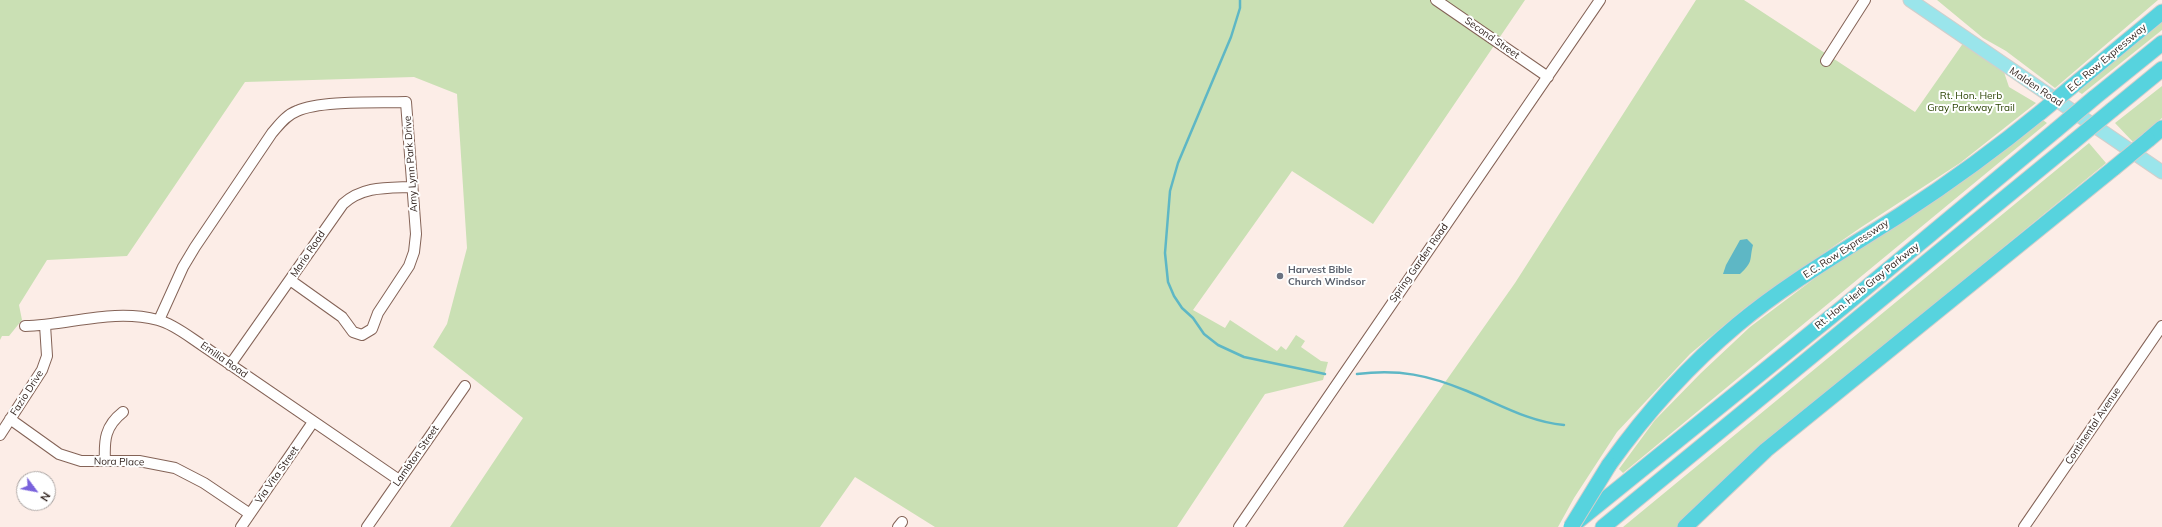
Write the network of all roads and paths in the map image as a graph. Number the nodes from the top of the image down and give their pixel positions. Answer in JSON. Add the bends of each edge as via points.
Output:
{"nodes":[{"id":1,"x":1436,"y":0,"type":"edge"},
{"id":2,"x":1600,"y":0,"type":"edge"},
{"id":3,"x":1865,"y":0,"type":"edge"},
{"id":4,"x":1910,"y":0,"type":"edge"},
{"id":5,"x":2162,"y":12,"type":"edge"},
{"id":6,"x":2162,"y":43,"type":"edge"},
{"id":7,"x":1826,"y":60,"type":"dead end"},
{"id":8,"x":2162,"y":69,"type":"edge"},
{"id":9,"x":1548,"y":77,"type":"junction"},
{"id":10,"x":2162,"y":128,"type":"edge"},
{"id":11,"x":2162,"y":172,"type":"edge"},
{"id":12,"x":412,"y":187,"type":"junction"},
{"id":13,"x":290,"y":280,"type":"junction"},
{"id":14,"x":160,"y":320,"type":"junction"},
{"id":15,"x":46,"y":325,"type":"junction"},
{"id":16,"x":25,"y":326,"type":"dead end"},
{"id":17,"x":2162,"y":326,"type":"edge"},
{"id":18,"x":230,"y":364,"type":"junction"},
{"id":19,"x":465,"y":386,"type":"dead end"},
{"id":20,"x":122,"y":412,"type":"dead end"},
{"id":21,"x":10,"y":419,"type":"junction"},
{"id":22,"x":313,"y":422,"type":"junction"},
{"id":23,"x":0,"y":435,"type":"edge"},
{"id":24,"x":105,"y":461,"type":"junction"},
{"id":25,"x":399,"y":480,"type":"junction"},
{"id":26,"x":250,"y":514,"type":"junction"},
{"id":27,"x":241,"y":527,"type":"edge"},
{"id":28,"x":367,"y":527,"type":"edge"},
{"id":29,"x":1239,"y":527,"type":"edge"},
{"id":30,"x":1571,"y":527,"type":"edge"},
{"id":31,"x":1603,"y":527,"type":"edge"},
{"id":32,"x":1686,"y":527,"type":"edge"},
{"id":33,"x":2024,"y":527,"type":"edge"}],
"edges":[{"from":1,"to":9,"type":"street","name":"Second Street"},
{"from":2,"to":9,"type":"street","name":"Spring Garden Road"},
{"from":3,"to":7,"type":"street"},
{"from":4,"to":11,"type":"main road","name":"Malden Road"},
{"from":5,"to":30,"type":"highway","name":"E.C. Row Expressway","bridge":true,"via":[[1969,169],[1796,282],[1737,325],[1668,391],[1609,465]]},
{"from":6,"to":30,"type":"highway","name":"Rt. Hon. Herb Gray Parkway","bridge":true,"via":[[1843,307]]},
{"from":8,"to":31,"type":"highway","name":"Rt. Hon. Herb Gray Parkway","bridge":true},
{"from":9,"to":29,"type":"street","name":"Spring Garden Road"},
{"from":10,"to":32,"type":"highway","bridge":true,"via":[[1766,450]]},
{"from":12,"to":13,"type":"street","name":"Mario Road","via":[[374,189],[350,197],[334,215]]},
{"from":12,"to":13,"type":"street","name":"Amy Lynn Park Drive","via":[[416,234],[412,259],[378,313],[370,332],[362,335],[353,332],[342,317]]},
{"from":12,"to":14,"type":"street","name":"Amy Lynn Park Drive","via":[[406,102],[326,106],[296,111],[284,119],[272,133],[195,247],[183,267]]},
{"from":13,"to":18,"type":"street","name":"Mario Road"},
{"from":14,"to":15,"type":"street","name":"Emilia Road","via":[[120,314]]},
{"from":14,"to":18,"type":"street","name":"Emilia Road","via":[[183,332]]},
{"from":15,"to":16,"type":"street","name":"Emilia Road"},
{"from":15,"to":21,"type":"street","name":"Fazio Drive","via":[[45,363]]},
{"from":17,"to":33,"type":"street","name":"Continental Avenue"},
{"from":18,"to":22,"type":"street","name":"Emilia Road"},
{"from":19,"to":25,"type":"street","name":"Lambton Street"},
{"from":20,"to":24,"type":"street","via":[[105,434]]},
{"from":21,"to":23,"type":"street","name":"Fazio Drive"},
{"from":21,"to":24,"type":"street","name":"Nora Place","via":[[59,454],[80,461]]},
{"from":22,"to":25,"type":"street","name":"Emilia Road"},
{"from":22,"to":26,"type":"street","name":"Via Vita Street"},
{"from":24,"to":26,"type":"street","name":"Nora Place","via":[[140,461],[175,468],[204,483]]},
{"from":25,"to":28,"type":"street","name":"Lambton Street"},
{"from":26,"to":27,"type":"street","name":"Via Vita Street"}]}
